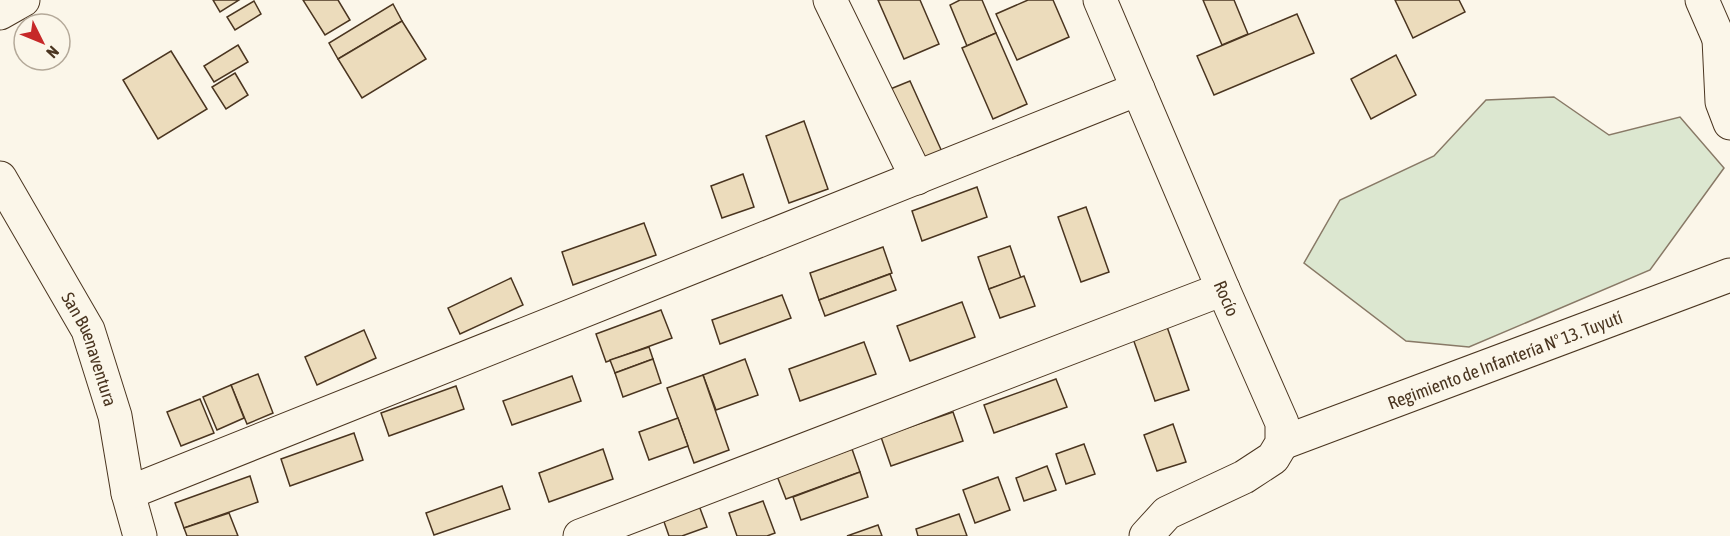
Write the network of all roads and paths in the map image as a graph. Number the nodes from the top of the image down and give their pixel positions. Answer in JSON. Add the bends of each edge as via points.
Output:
{"nodes":[{"id":1,"x":23,"y":0,"type":"edge"},
{"id":2,"x":830,"y":0,"type":"edge"},
{"id":3,"x":1100,"y":0,"type":"edge"},
{"id":4,"x":1702,"y":0,"type":"edge"},
{"id":5,"x":0,"y":13,"type":"edge"},
{"id":6,"x":1724,"y":45,"type":"edge"},
{"id":7,"x":1138,"y":90,"type":"junction"},
{"id":8,"x":1730,"y":123,"type":"edge"},
{"id":9,"x":0,"y":178,"type":"edge"},
{"id":10,"x":917,"y":178,"type":"junction"},
{"id":11,"x":1730,"y":275,"type":"edge"},
{"id":12,"x":1223,"y":289,"type":"junction"},
{"id":13,"x":1282,"y":442,"type":"junction"},
{"id":14,"x":128,"y":493,"type":"junction"},
{"id":15,"x":1144,"y":535,"type":"edge"},
{"id":16,"x":140,"y":536,"type":"edge"},
{"id":17,"x":580,"y":536,"type":"edge"}],
"edges":[{"from":1,"to":5,"type":"street"},
{"from":2,"to":10,"type":"street"},
{"from":3,"to":7,"type":"street","name":"Rocío"},
{"from":4,"to":6,"type":"street"},
{"from":6,"to":8,"type":"street","via":[[1722,102]]},
{"from":7,"to":10,"type":"street"},
{"from":7,"to":12,"type":"street","name":"Rocío"},
{"from":9,"to":14,"type":"street","name":"San Buenaventura","via":[[88,330],[115,416]]},
{"from":10,"to":14,"type":"street"},
{"from":11,"to":13,"type":"street","name":"Regimiento de Infantería N° 13. Tuyutí"},
{"from":12,"to":13,"type":"street","name":"Rocío","via":[[1282,423]]},
{"from":12,"to":17,"type":"street"},
{"from":13,"to":15,"type":"street","via":[[1273,458],[1244,477],[1167,513]]},
{"from":14,"to":16,"type":"street","name":"San Buenaventura"}]}
